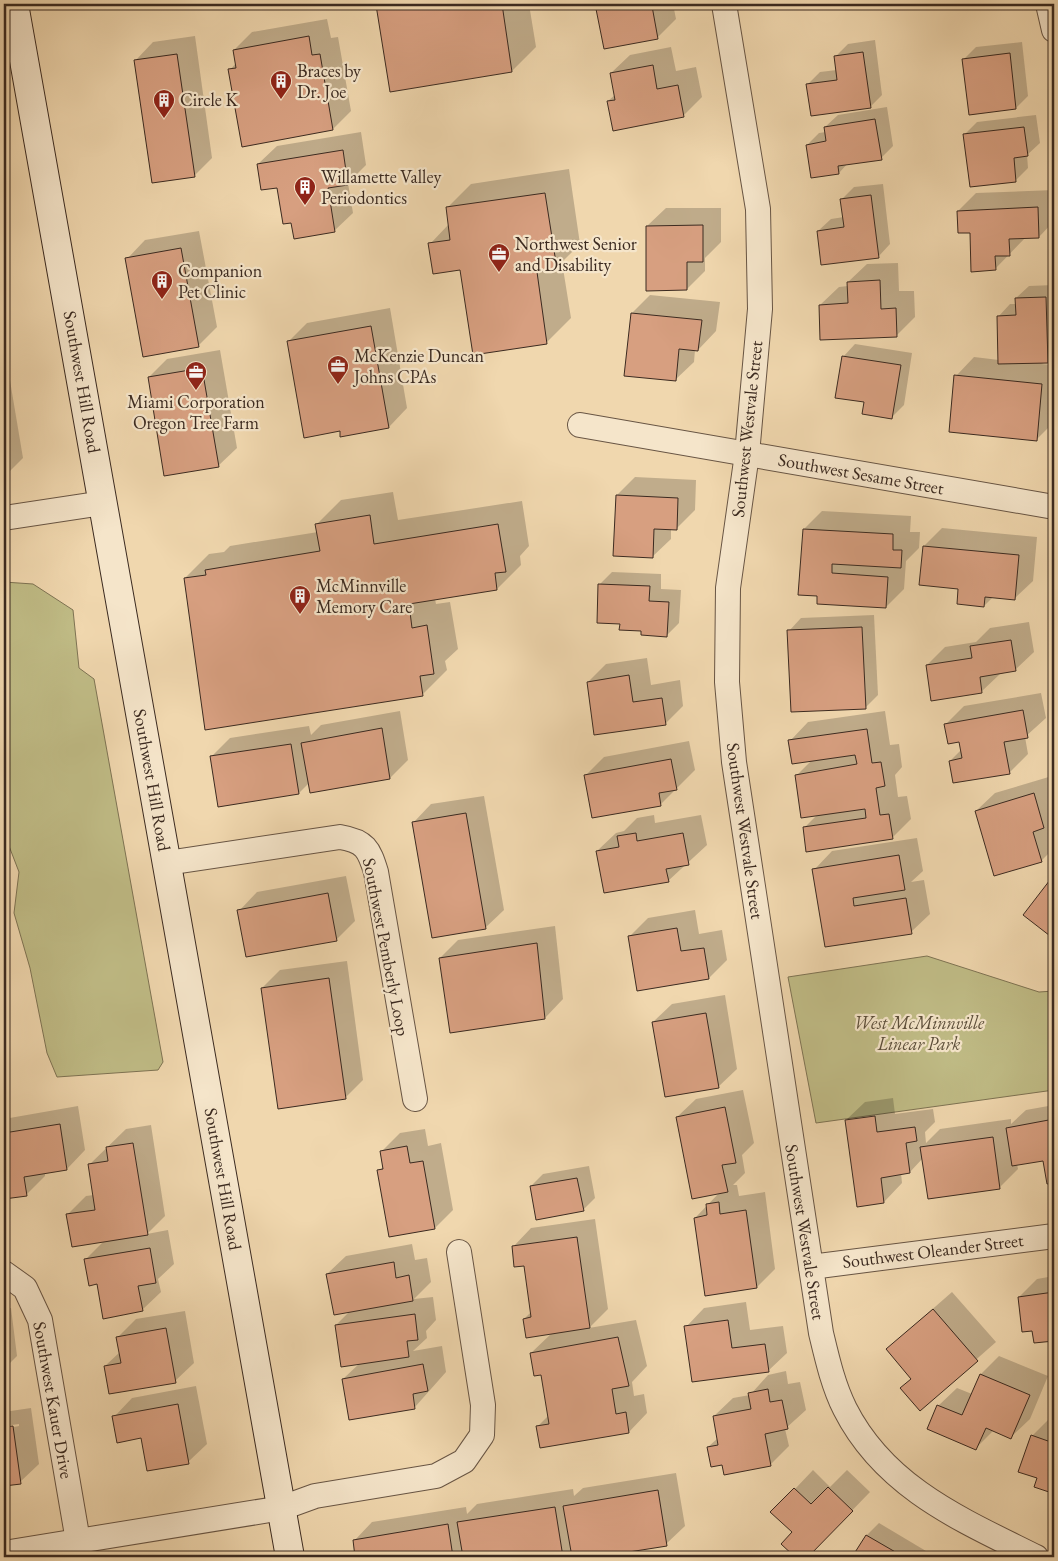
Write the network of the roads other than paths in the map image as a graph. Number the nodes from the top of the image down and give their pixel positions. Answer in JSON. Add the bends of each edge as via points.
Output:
{"nodes":[{"id":1,"x":14,"y":4,"type":"edge"},
{"id":2,"x":724,"y":4,"type":"edge"},
{"id":3,"x":1048,"y":4,"type":"edge"},
{"id":4,"x":4,"y":29,"type":"edge"},
{"id":5,"x":1054,"y":30,"type":"edge"},
{"id":6,"x":22,"y":49,"type":"junction"},
{"id":7,"x":580,"y":424,"type":"dead end"},
{"id":8,"x":746,"y":454,"type":"junction"},
{"id":9,"x":103,"y":503,"type":"junction"},
{"id":10,"x":1054,"y":507,"type":"edge"},
{"id":11,"x":4,"y":518,"type":"edge"},
{"id":12,"x":167,"y":863,"type":"junction"},
{"id":13,"x":414,"y":1099,"type":"dead end"},
{"id":14,"x":1054,"y":1236,"type":"edge"},
{"id":15,"x":459,"y":1252,"type":"dead end"},
{"id":16,"x":811,"y":1267,"type":"junction"},
{"id":17,"x":4,"y":1273,"type":"edge"},
{"id":18,"x":282,"y":1508,"type":"junction"},
{"id":19,"x":78,"y":1542,"type":"junction"},
{"id":20,"x":4,"y":1554,"type":"edge"},
{"id":21,"x":290,"y":1557,"type":"edge"},
{"id":22,"x":1036,"y":1557,"type":"edge"}],
"edges":[{"from":1,"to":6,"type":"street","name":"Southwest Hill Road"},
{"from":2,"to":8,"type":"street","name":"Southwest Westvale Street","via":[[758,209],[760,309]]},
{"from":3,"to":5,"type":"street"},
{"from":4,"to":6,"type":"street"},
{"from":6,"to":9,"type":"street","name":"Southwest Hill Road"},
{"from":7,"to":8,"type":"street","name":"Southwest Sesame Street"},
{"from":8,"to":10,"type":"street","name":"Southwest Sesame Street"},
{"from":8,"to":16,"type":"street","name":"Southwest Westvale Street","via":[[728,588],[729,708],[735,772]]},
{"from":9,"to":11,"type":"street"},
{"from":9,"to":12,"type":"street","name":"Southwest Hill Road"},
{"from":12,"to":13,"type":"street","name":"Southwest Pemberly Loop","via":[[340,837],[356,839],[370,851]]},
{"from":12,"to":18,"type":"street","name":"Southwest Hill Road"},
{"from":14,"to":16,"type":"street","name":"Southwest Oleander Street"},
{"from":15,"to":18,"type":"street","via":[[483,1405],[482,1435],[464,1462],[436,1476],[315,1496]]},
{"from":16,"to":22,"type":"street","name":"Southwest Westvale Street","via":[[821,1333],[831,1372],[844,1409],[865,1440],[898,1477],[940,1509]]},
{"from":17,"to":19,"type":"street","name":"Southwest Kauer Drive","via":[[25,1288],[40,1320]]},
{"from":18,"to":19,"type":"street"},
{"from":18,"to":21,"type":"street","name":"Southwest Hill Road"},
{"from":19,"to":20,"type":"street"}]}
